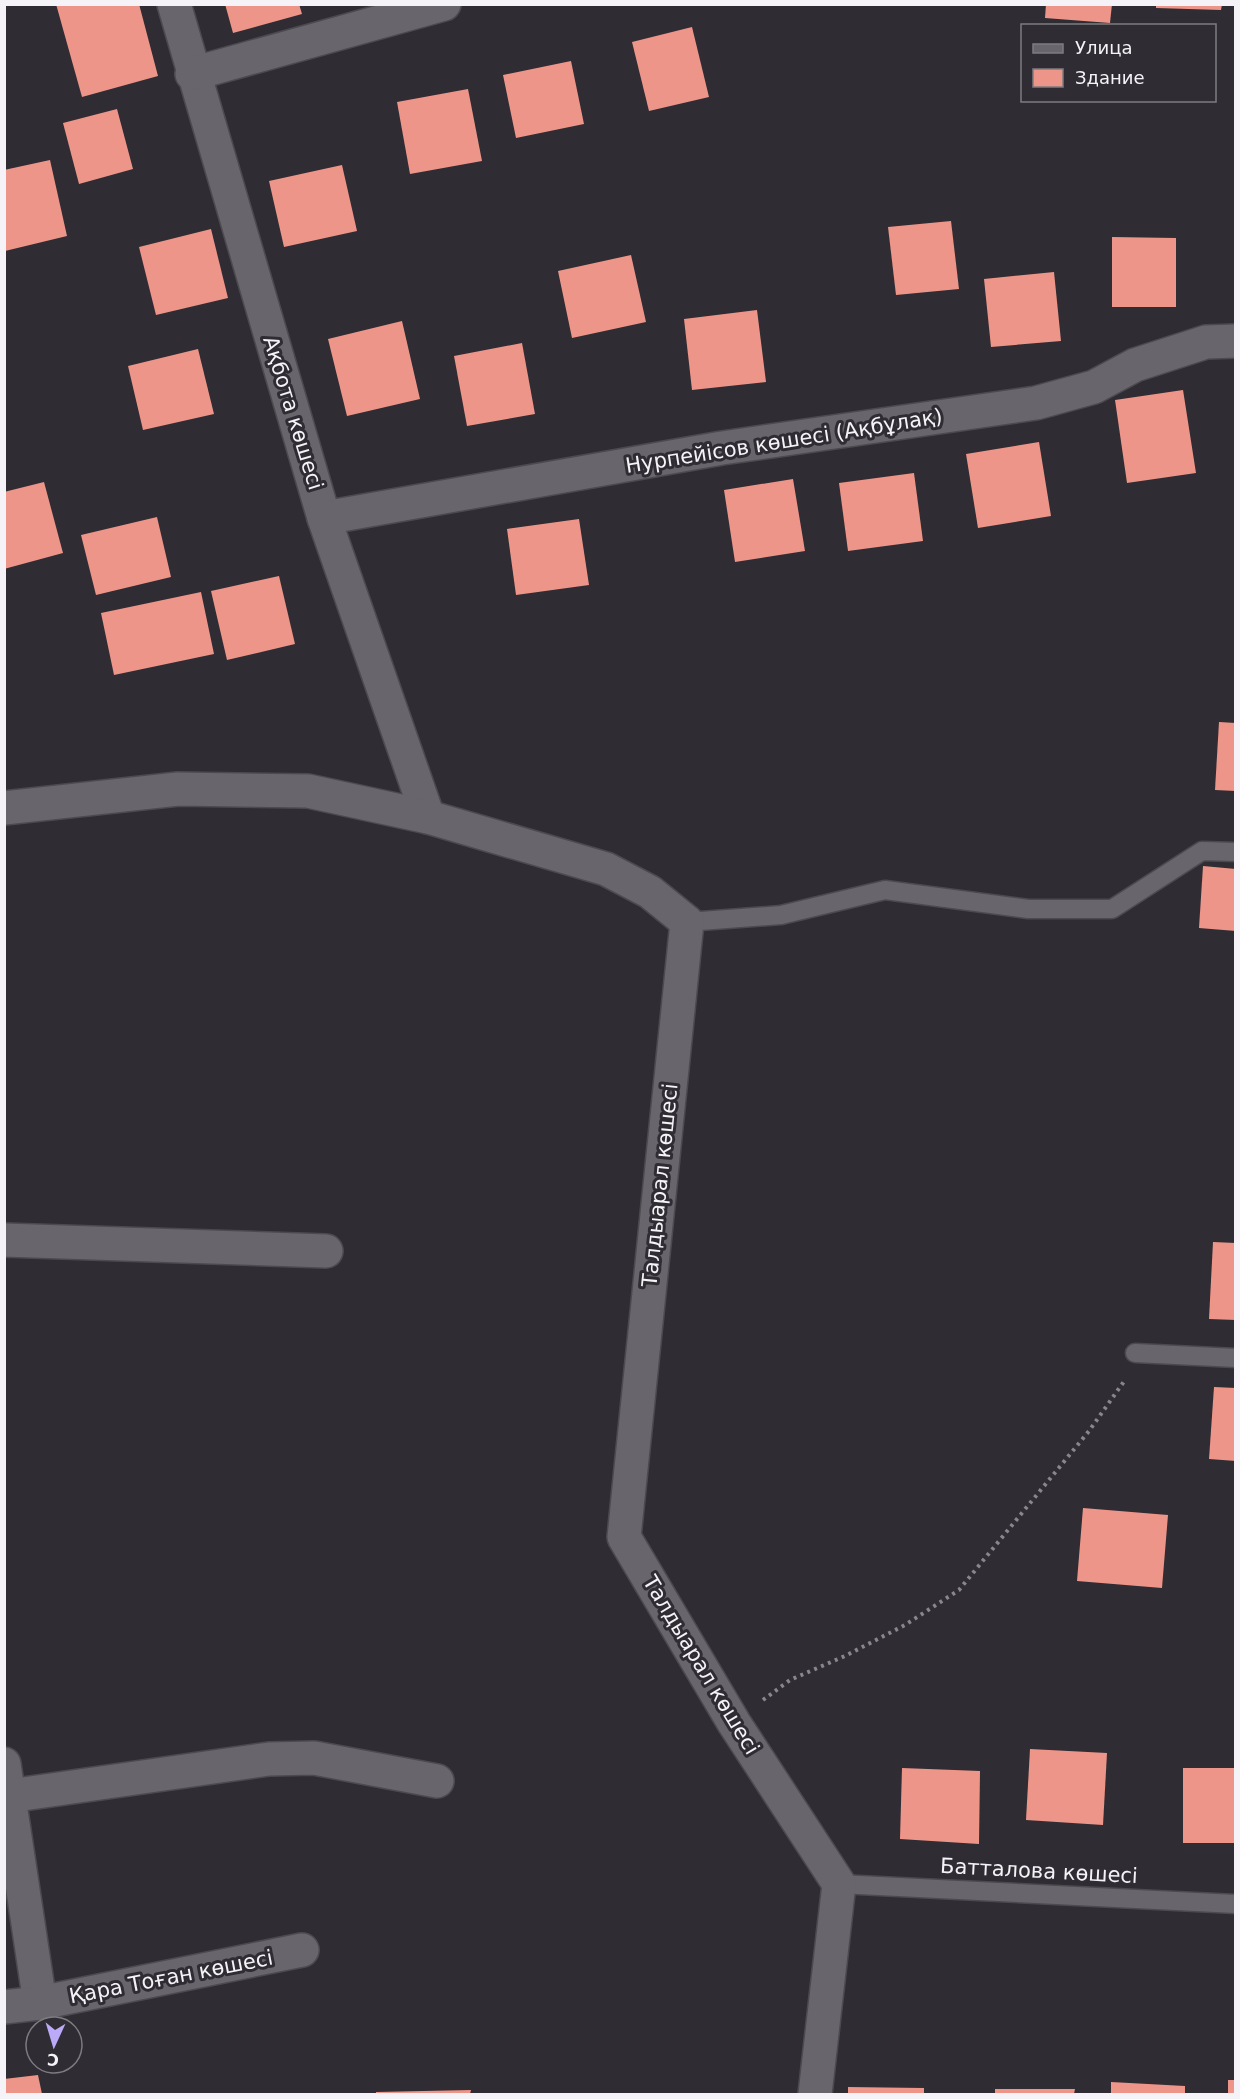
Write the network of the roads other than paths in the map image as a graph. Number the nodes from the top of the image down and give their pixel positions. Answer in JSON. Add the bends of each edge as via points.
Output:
{"nodes":[{"id":1,"x":174,"y":4,"type":"edge"},
{"id":2,"x":444,"y":4,"type":"edge"},
{"id":3,"x":192,"y":74,"type":"junction"},
{"id":4,"x":1236,"y":341,"type":"edge"},
{"id":5,"x":324,"y":518,"type":"junction"},
{"id":6,"x":4,"y":808,"type":"edge"},
{"id":7,"x":428,"y":817,"type":"junction"},
{"id":8,"x":1236,"y":852,"type":"edge"},
{"id":9,"x":687,"y":922,"type":"junction"},
{"id":10,"x":4,"y":1240,"type":"edge"},
{"id":11,"x":326,"y":1251,"type":"dead end"},
{"id":12,"x":1136,"y":1353,"type":"road end"},
{"id":13,"x":1236,"y":1358,"type":"edge"},
{"id":14,"x":4,"y":1764,"type":"edge"},
{"id":15,"x":436,"y":1780,"type":"dead end"},
{"id":16,"x":9,"y":1796,"type":"junction"},
{"id":17,"x":839,"y":1884,"type":"junction"},
{"id":18,"x":1236,"y":1904,"type":"edge"},
{"id":19,"x":302,"y":1950,"type":"dead end"},
{"id":20,"x":40,"y":2003,"type":"junction"},
{"id":21,"x":4,"y":2007,"type":"edge"},
{"id":22,"x":815,"y":2094,"type":"edge"}],
"edges":[{"from":1,"to":3,"type":"street","name":"Ақбота көшесі"},
{"from":2,"to":3,"type":"street"},
{"from":3,"to":5,"type":"street","name":"Ақбота көшесі"},
{"from":4,"to":5,"type":"street","name":"Нурпейісов көшесі (Ақбұлақ)","via":[[1206,342],[1135,365],[1094,387],[1036,403],[722,448]]},
{"from":5,"to":7,"type":"street","name":"Ақбота көшесі"},
{"from":6,"to":7,"type":"street","via":[[178,789],[308,791]]},
{"from":7,"to":9,"type":"street","via":[[606,869],[650,892]]},
{"from":8,"to":9,"type":"lane","via":[[1202,851],[1112,909],[1028,909],[885,890],[781,915]]},
{"from":9,"to":17,"type":"street","name":"Талдыарал көшесі","via":[[624,1537],[734,1723]]},
{"from":10,"to":11,"type":"street"},
{"from":12,"to":13,"type":"lane"},
{"from":14,"to":16,"type":"street"},
{"from":15,"to":16,"type":"street","via":[[314,1758],[280,1759]]},
{"from":16,"to":20,"type":"street"},
{"from":17,"to":18,"type":"lane","name":"Батталова көшесі"},
{"from":17,"to":22,"type":"street"},
{"from":19,"to":20,"type":"street","name":"Қара Тоған көшесі"},
{"from":20,"to":21,"type":"street","name":"Қара Тоған көшесі"}]}
